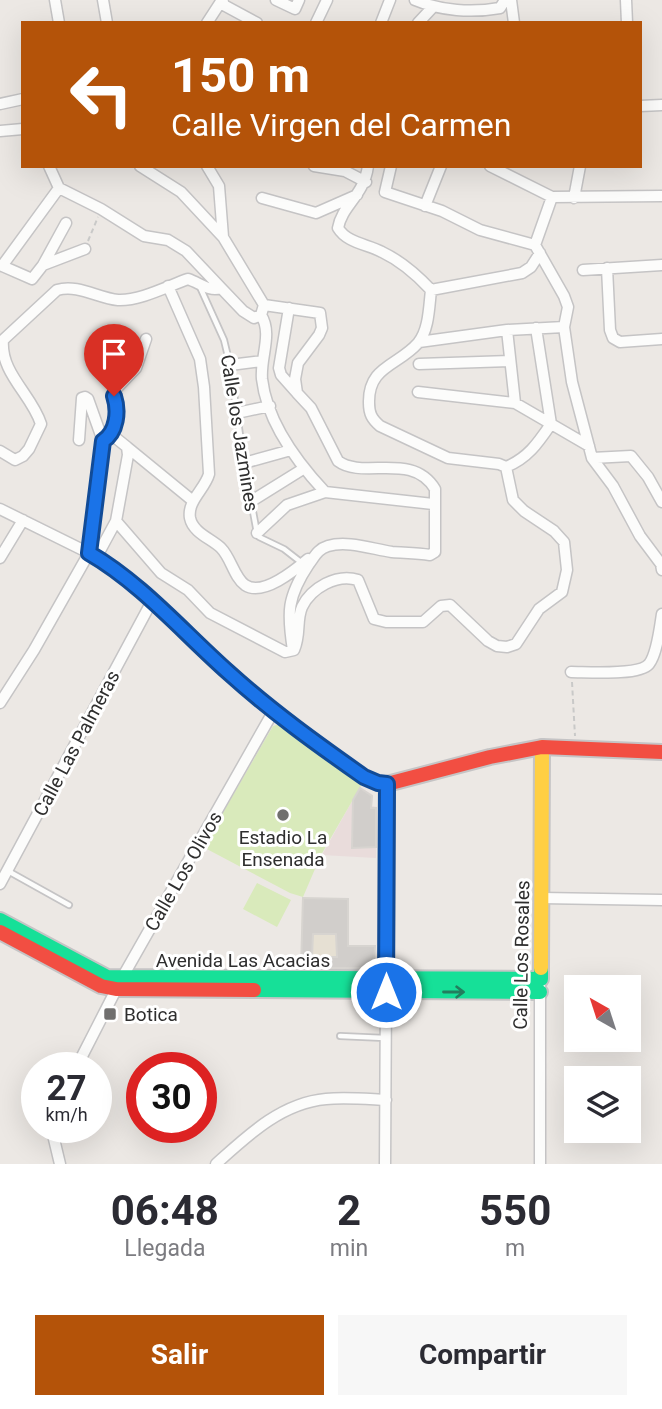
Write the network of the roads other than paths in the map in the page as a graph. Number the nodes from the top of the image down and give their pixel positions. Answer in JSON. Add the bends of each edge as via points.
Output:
{"nodes":[{"id":1,"x":55,"y":0,"type":"edge"},
{"id":2,"x":103,"y":0,"type":"edge"},
{"id":3,"x":276,"y":0,"type":"edge"},
{"id":4,"x":299,"y":0,"type":"edge"},
{"id":5,"x":327,"y":0,"type":"edge"},
{"id":6,"x":390,"y":0,"type":"edge"},
{"id":7,"x":415,"y":0,"type":"edge"},
{"id":8,"x":505,"y":0,"type":"edge"},
{"id":9,"x":511,"y":0,"type":"edge"},
{"id":10,"x":626,"y":0,"type":"edge"},
{"id":11,"x":223,"y":1,"type":"edge"},
{"id":12,"x":432,"y":8,"type":"junction"},
{"id":13,"x":60,"y":21,"type":"edge"},
{"id":14,"x":107,"y":21,"type":"edge"},
{"id":15,"x":208,"y":21,"type":"edge"},
{"id":16,"x":254,"y":21,"type":"edge"},
{"id":17,"x":317,"y":21,"type":"edge"},
{"id":18,"x":382,"y":21,"type":"edge"},
{"id":19,"x":420,"y":21,"type":"edge"},
{"id":20,"x":514,"y":21,"type":"edge"},
{"id":21,"x":627,"y":21,"type":"edge"},
{"id":22,"x":21,"y":99,"type":"edge"},
{"id":23,"x":0,"y":104,"type":"edge"},
{"id":24,"x":662,"y":105,"type":"edge"},
{"id":25,"x":642,"y":106,"type":"edge"},
{"id":26,"x":21,"y":129,"type":"edge"},
{"id":27,"x":0,"y":131,"type":"edge"},
{"id":28,"x":50,"y":168,"type":"edge"},
{"id":29,"x":143,"y":168,"type":"edge"},
{"id":30,"x":208,"y":168,"type":"edge"},
{"id":31,"x":326,"y":168,"type":"edge"},
{"id":32,"x":368,"y":168,"type":"edge"},
{"id":33,"x":391,"y":168,"type":"edge"},
{"id":34,"x":440,"y":168,"type":"edge"},
{"id":35,"x":494,"y":168,"type":"edge"},
{"id":36,"x":580,"y":168,"type":"edge"},
{"id":37,"x":366,"y":182,"type":"junction"},
{"id":38,"x":59,"y":188,"type":"junction"},
{"id":39,"x":358,"y":195,"type":"junction"},
{"id":40,"x":662,"y":196,"type":"edge"},
{"id":41,"x":552,"y":197,"type":"junction"},
{"id":42,"x":262,"y":198,"type":"dead end"},
{"id":43,"x":573,"y":198,"type":"junction"},
{"id":44,"x":425,"y":206,"type":"junction"},
{"id":45,"x":66,"y":223,"type":"dead end"},
{"id":46,"x":223,"y":237,"type":"junction"},
{"id":47,"x":85,"y":249,"type":"road end"},
{"id":48,"x":538,"y":249,"type":"junction"},
{"id":49,"x":1,"y":265,"type":"edge"},
{"id":50,"x":43,"y":265,"type":"junction"},
{"id":51,"x":662,"y":265,"type":"edge"},
{"id":52,"x":607,"y":268,"type":"junction"},
{"id":53,"x":583,"y":270,"type":"dead end"},
{"id":54,"x":198,"y":283,"type":"junction"},
{"id":55,"x":168,"y":286,"type":"junction"},
{"id":56,"x":221,"y":288,"type":"junction"},
{"id":57,"x":431,"y":290,"type":"junction"},
{"id":58,"x":289,"y":308,"type":"junction"},
{"id":59,"x":263,"y":310,"type":"junction"},
{"id":60,"x":565,"y":327,"type":"junction"},
{"id":61,"x":536,"y":328,"type":"junction"},
{"id":62,"x":507,"y":330,"type":"junction"},
{"id":63,"x":662,"y":338,"type":"edge"},
{"id":64,"x":146,"y":339,"type":"dead end"},
{"id":65,"x":419,"y":342,"type":"junction"},
{"id":66,"x":262,"y":361,"type":"junction"},
{"id":67,"x":510,"y":361,"type":"junction"},
{"id":68,"x":419,"y":364,"type":"dead end"},
{"id":69,"x":230,"y":365,"type":"junction"},
{"id":70,"x":418,"y":392,"type":"dead end"},
{"id":71,"x":297,"y":393,"type":"junction"},
{"id":72,"x":515,"y":403,"type":"junction"},
{"id":73,"x":270,"y":406,"type":"junction"},
{"id":74,"x":237,"y":413,"type":"junction"},
{"id":75,"x":551,"y":424,"type":"junction"},
{"id":76,"x":107,"y":438,"type":"junction"},
{"id":77,"x":79,"y":440,"type":"dead end"},
{"id":78,"x":589,"y":446,"type":"junction"},
{"id":79,"x":127,"y":447,"type":"junction"},
{"id":80,"x":291,"y":450,"type":"junction"},
{"id":81,"x":0,"y":451,"type":"edge"},
{"id":82,"x":592,"y":458,"type":"junction"},
{"id":83,"x":244,"y":463,"type":"junction"},
{"id":84,"x":506,"y":467,"type":"junction"},
{"id":85,"x":303,"y":468,"type":"junction"},
{"id":86,"x":662,"y":477,"type":"edge"},
{"id":87,"x":648,"y":478,"type":"junction"},
{"id":88,"x":325,"y":492,"type":"junction"},
{"id":89,"x":193,"y":501,"type":"junction"},
{"id":90,"x":250,"y":502,"type":"junction"},
{"id":91,"x":662,"y":502,"type":"edge"},
{"id":92,"x":433,"y":504,"type":"junction"},
{"id":93,"x":0,"y":509,"type":"edge"},
{"id":94,"x":23,"y":520,"type":"junction"},
{"id":95,"x":116,"y":521,"type":"junction"},
{"id":96,"x":257,"y":533,"type":"junction"},
{"id":97,"x":319,"y":550,"type":"junction"},
{"id":98,"x":93,"y":555,"type":"junction"},
{"id":99,"x":0,"y":558,"type":"edge"},
{"id":100,"x":303,"y":564,"type":"junction"},
{"id":101,"x":662,"y":564,"type":"edge"},
{"id":102,"x":662,"y":570,"type":"edge"},
{"id":103,"x":152,"y":601,"type":"junction"},
{"id":104,"x":662,"y":614,"type":"edge"},
{"id":105,"x":293,"y":650,"type":"junction"},
{"id":106,"x":571,"y":672,"type":"road end"},
{"id":107,"x":0,"y":703,"type":"edge"},
{"id":108,"x":273,"y":712,"type":"junction"},
{"id":109,"x":542,"y":747,"type":"junction"},
{"id":110,"x":662,"y":752,"type":"edge"},
{"id":111,"x":387,"y":784,"type":"junction"},
{"id":112,"x":7,"y":870,"type":"junction"},
{"id":113,"x":0,"y":884,"type":"edge"},
{"id":114,"x":541,"y":898,"type":"junction"},
{"id":115,"x":662,"y":901,"type":"edge"},
{"id":116,"x":69,"y":905,"type":"dead end"},
{"id":117,"x":0,"y":920,"type":"edge"},
{"id":118,"x":0,"y":932,"type":"edge"},
{"id":119,"x":119,"y":984,"type":"junction"},
{"id":120,"x":540,"y":985,"type":"junction"},
{"id":121,"x":386,"y":986,"type":"junction"},
{"id":122,"x":340,"y":1036,"type":"dead end"},
{"id":123,"x":386,"y":1038,"type":"junction"},
{"id":124,"x":84,"y":1052,"type":"edge"},
{"id":125,"x":386,"y":1100,"type":"junction"},
{"id":126,"x":55,"y":1143,"type":"edge"},
{"id":127,"x":60,"y":1164,"type":"edge"},
{"id":128,"x":216,"y":1164,"type":"edge"},
{"id":129,"x":385,"y":1164,"type":"edge"},
{"id":130,"x":540,"y":1164,"type":"edge"}],
"edges":[{"from":1,"to":13,"type":"street"},
{"from":2,"to":14,"type":"street"},
{"from":3,"to":4,"type":"street","via":[[295,9]]},
{"from":5,"to":17,"type":"street"},
{"from":6,"to":18,"type":"street"},
{"from":7,"to":12,"type":"street"},
{"from":8,"to":12,"type":"street","via":[[500,8],[479,12]]},
{"from":9,"to":20,"type":"street"},
{"from":10,"to":21,"type":"street"},
{"from":11,"to":15,"type":"street"},
{"from":11,"to":16,"type":"street"},
{"from":12,"to":19,"type":"street"},
{"from":22,"to":23,"type":"street"},
{"from":24,"to":25,"type":"street"},
{"from":26,"to":27,"type":"street"},
{"from":28,"to":38,"type":"street"},
{"from":29,"to":46,"type":"street","via":[[181,192]]},
{"from":30,"to":46,"type":"street","via":[[219,186]]},
{"from":31,"to":37,"type":"street"},
{"from":32,"to":37,"type":"street"},
{"from":33,"to":44,"type":"street","via":[[385,192]]},
{"from":34,"to":44,"type":"street"},
{"from":35,"to":41,"type":"street"},
{"from":36,"to":43,"type":"street"},
{"from":37,"to":39,"type":"street"},
{"from":38,"to":49,"type":"street"},
{"from":38,"to":56,"type":"street","via":[[144,236],[168,240],[187,251]]},
{"from":39,"to":42,"type":"street","via":[[316,213]]},
{"from":39,"to":57,"type":"street","via":[[340,219],[338,229],[343,236],[384,252]]},
{"from":40,"to":43,"type":"street"},
{"from":41,"to":43,"type":"street"},
{"from":41,"to":48,"type":"street"},
{"from":44,"to":48,"type":"street"},
{"from":45,"to":50,"type":"street"},
{"from":46,"to":59,"type":"street"},
{"from":47,"to":50,"type":"street"},
{"from":48,"to":57,"type":"street","via":[[531,267],[522,273]]},
{"from":48,"to":60,"type":"street","via":[[568,307]]},
{"from":49,"to":50,"type":"street","via":[[32,279]]},
{"from":51,"to":52,"type":"street"},
{"from":52,"to":53,"type":"street"},
{"from":52,"to":63,"type":"street","via":[[613,338],[620,342]]},
{"from":54,"to":55,"type":"street","via":[[188,279]]},
{"from":54,"to":56,"type":"street"},
{"from":54,"to":69,"type":"lane","name":"Calle los Jazmines"},
{"from":55,"to":81,"type":"street","via":[[120,300],[67,287],[57,290],[11,331],[3,340],[2,351],[41,424],[23,456],[15,460]]},
{"from":55,"to":89,"type":"street","via":[[195,345],[204,387],[209,474]]},
{"from":56,"to":59,"type":"street","via":[[254,318]]},
{"from":57,"to":65,"type":"street"},
{"from":58,"to":59,"type":"street"},
{"from":58,"to":71,"type":"street","via":[[279,368]]},
{"from":58,"to":71,"type":"street","via":[[320,313],[322,328],[298,363]]},
{"from":59,"to":66,"type":"street","via":[[267,328]]},
{"from":60,"to":61,"type":"street"},
{"from":60,"to":78,"type":"street","via":[[572,382]]},
{"from":61,"to":62,"type":"street"},
{"from":61,"to":75,"type":"street"},
{"from":62,"to":65,"type":"street"},
{"from":62,"to":67,"type":"street"},
{"from":64,"to":76,"type":"street","via":[[136,368],[113,392],[115,426]]},
{"from":65,"to":84,"type":"street","via":[[376,376],[370,386],[372,419],[448,458]]},
{"from":66,"to":69,"type":"street"},
{"from":66,"to":73,"type":"street"},
{"from":67,"to":68,"type":"street"},
{"from":67,"to":72,"type":"street"},
{"from":69,"to":74,"type":"lane","name":"Calle los Jazmines"},
{"from":70,"to":72,"type":"street"},
{"from":71,"to":92,"type":"street","via":[[311,408],[345,467],[396,467],[414,473],[435,489]]},
{"from":72,"to":75,"type":"street"},
{"from":73,"to":74,"type":"street"},
{"from":73,"to":80,"type":"street"},
{"from":74,"to":83,"type":"lane","name":"Calle los Jazmines"},
{"from":75,"to":78,"type":"street"},
{"from":75,"to":84,"type":"street","via":[[532,452]]},
{"from":76,"to":77,"type":"street","via":[[85,397]]},
{"from":76,"to":79,"type":"street"},
{"from":76,"to":98,"type":"street"},
{"from":78,"to":82,"type":"street"},
{"from":79,"to":89,"type":"street"},
{"from":79,"to":95,"type":"street"},
{"from":80,"to":83,"type":"street"},
{"from":80,"to":85,"type":"street"},
{"from":82,"to":87,"type":"street","via":[[631,456]]},
{"from":82,"to":101,"type":"street"},
{"from":83,"to":90,"type":"lane","name":"Calle los Jazmines"},
{"from":84,"to":105,"type":"street","via":[[513,500],[564,542],[567,570],[562,592],[539,609],[516,644],[497,646],[488,641],[450,605],[440,606],[423,622],[374,619],[358,580],[338,578],[315,591],[301,609],[299,639]]},
{"from":85,"to":88,"type":"street"},
{"from":85,"to":90,"type":"street"},
{"from":86,"to":87,"type":"street"},
{"from":87,"to":91,"type":"street"},
{"from":88,"to":92,"type":"street"},
{"from":88,"to":96,"type":"street","via":[[287,505]]},
{"from":89,"to":100,"type":"street","via":[[192,522],[222,548],[245,585],[261,587],[280,581]]},
{"from":90,"to":96,"type":"lane","name":"Calle los Jazmines"},
{"from":92,"to":97,"type":"street","via":[[437,547],[430,555],[345,545]]},
{"from":93,"to":94,"type":"street"},
{"from":94,"to":98,"type":"street"},
{"from":94,"to":99,"type":"street"},
{"from":95,"to":98,"type":"street"},
{"from":95,"to":105,"type":"street","via":[[161,573],[188,590],[210,613],[285,652]]},
{"from":96,"to":100,"type":"lane","name":"Calle los Jazmines"},
{"from":97,"to":100,"type":"street"},
{"from":97,"to":105,"type":"street","via":[[290,600]]},
{"from":98,"to":103,"type":"street"},
{"from":98,"to":107,"type":"street"},
{"from":101,"to":102,"type":"street"},
{"from":103,"to":108,"type":"street"},
{"from":103,"to":112,"type":"street","name":"Calle Las Palmeras"},
{"from":104,"to":106,"type":"street","via":[[651,660],[643,668]]},
{"from":108,"to":111,"type":"street","via":[[364,777]]},
{"from":108,"to":119,"type":"street","name":"Calle Los Olivos"},
{"from":109,"to":110,"type":"street"},
{"from":109,"to":111,"type":"street"},
{"from":109,"to":114,"type":"street","name":"Calle Los Rosales"},
{"from":111,"to":121,"type":"street"},
{"from":112,"to":113,"type":"street","name":"Calle Las Palmeras"},
{"from":112,"to":116,"type":"lane"},
{"from":114,"to":115,"type":"street"},
{"from":114,"to":120,"type":"street","name":"Calle Los Rosales"},
{"from":117,"to":119,"type":"street","name":"Avenida Las Acacias"},
{"from":118,"to":119,"type":"street","name":"Avenida Las Acacias","via":[[101,986]]},
{"from":119,"to":121,"type":"street","name":"Avenida Las Acacias"},
{"from":119,"to":124,"type":"street","name":"Calle Los Olivos"},
{"from":120,"to":121,"type":"street","name":"Avenida Las Acacias"},
{"from":120,"to":130,"type":"street","name":"Calle Los Rosales"},
{"from":121,"to":123,"type":"street"},
{"from":122,"to":123,"type":"lane"},
{"from":123,"to":125,"type":"street"},
{"from":125,"to":128,"type":"street","via":[[326,1099],[289,1109],[253,1131]]},
{"from":125,"to":129,"type":"street"},
{"from":126,"to":127,"type":"street"}]}
